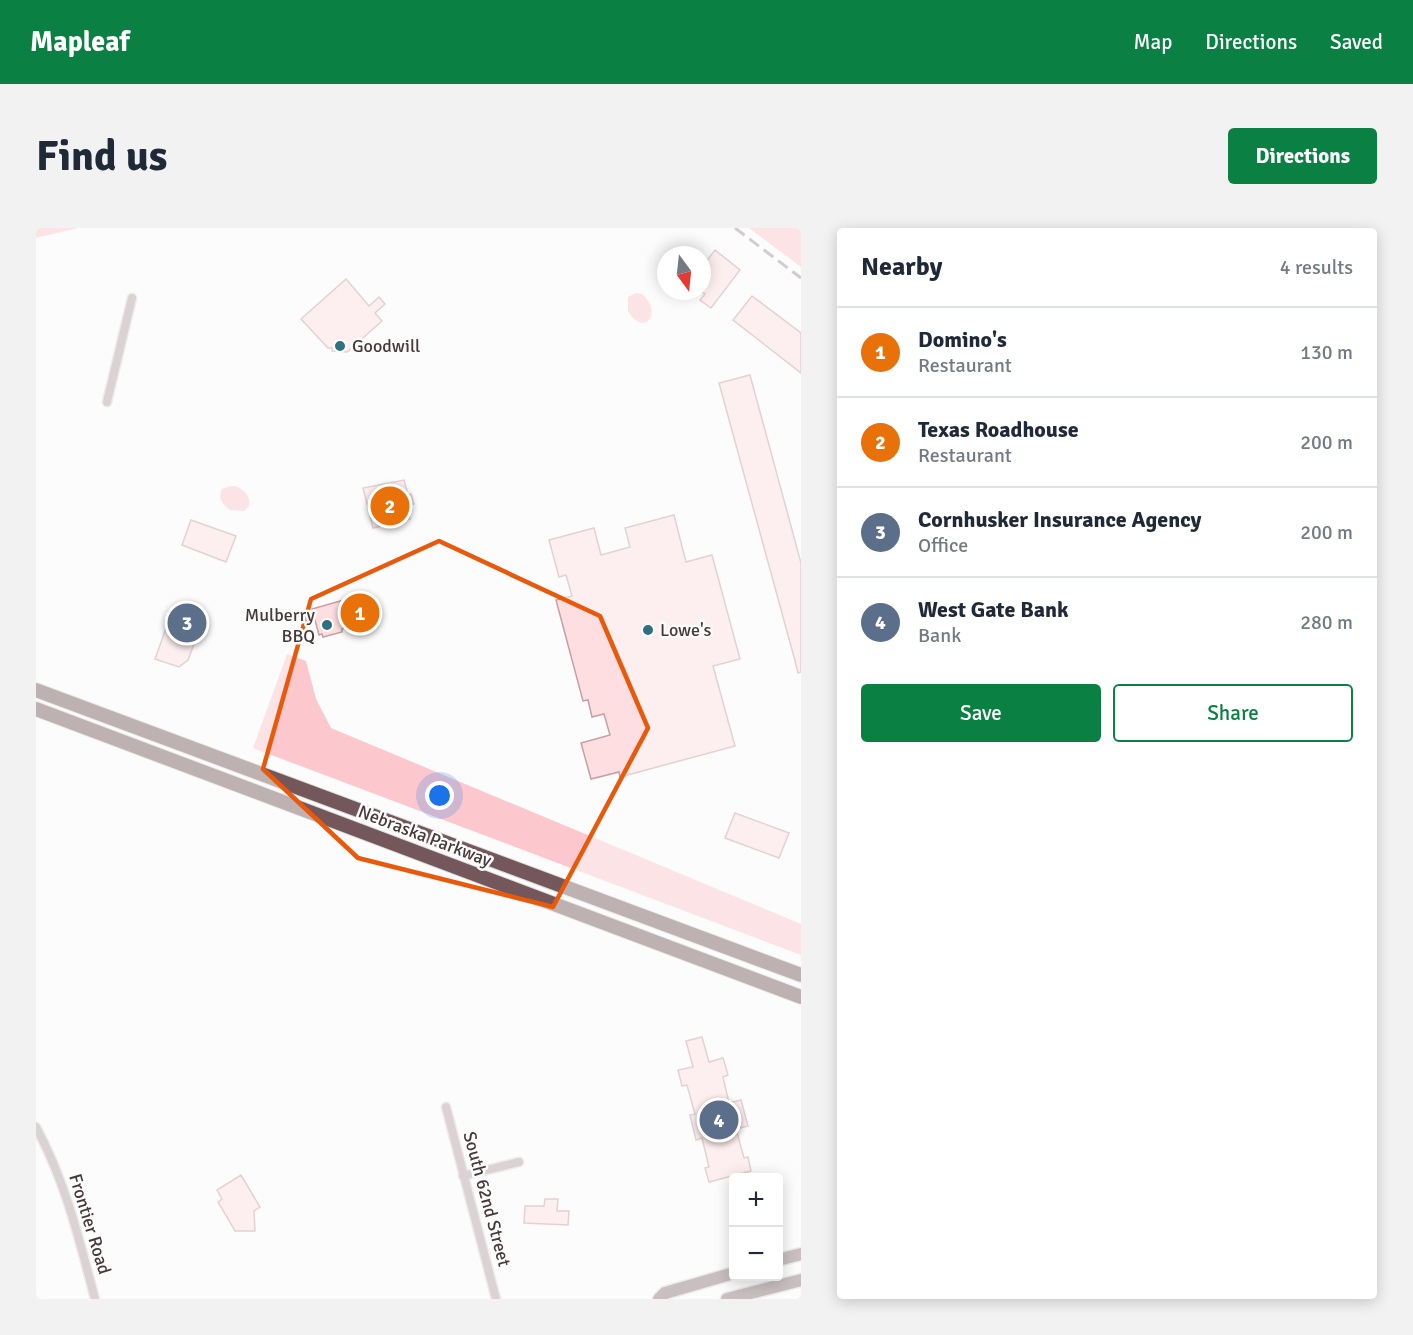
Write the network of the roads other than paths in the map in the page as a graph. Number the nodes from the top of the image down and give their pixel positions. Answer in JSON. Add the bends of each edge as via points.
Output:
{"nodes":[{"id":1,"x":132,"y":298,"type":"dead end"},
{"id":2,"x":106,"y":402,"type":"dead end"},
{"id":3,"x":36,"y":690,"type":"edge"},
{"id":4,"x":36,"y":709,"type":"edge"},
{"id":5,"x":801,"y":975,"type":"edge"},
{"id":6,"x":801,"y":997,"type":"edge"},
{"id":7,"x":446,"y":1107,"type":"dead end"},
{"id":8,"x":36,"y":1127,"type":"edge"},
{"id":9,"x":519,"y":1162,"type":"dead end"},
{"id":10,"x":463,"y":1176,"type":"junction"},
{"id":11,"x":801,"y":1254,"type":"edge"},
{"id":12,"x":783,"y":1259,"type":"edge"},
{"id":13,"x":729,"y":1274,"type":"edge"},
{"id":14,"x":801,"y":1280,"type":"edge"},
{"id":15,"x":95,"y":1299,"type":"edge"},
{"id":16,"x":496,"y":1299,"type":"edge"},
{"id":17,"x":659,"y":1299,"type":"edge"},
{"id":18,"x":727,"y":1299,"type":"edge"}],
"edges":[{"from":1,"to":2,"type":"street"},
{"from":3,"to":5,"type":"main road","name":"Nebraska Parkway"},
{"from":4,"to":6,"type":"main road","name":"Nebraska Parkway"},
{"from":7,"to":10,"type":"street","name":"South 62nd Street"},
{"from":8,"to":15,"type":"street","name":"Frontier Road","via":[[70,1204]]},
{"from":9,"to":10,"type":"street"},
{"from":10,"to":16,"type":"street","name":"South 62nd Street"},
{"from":11,"to":12,"type":"main road"},
{"from":13,"to":17,"type":"main road","via":[[665,1293]]},
{"from":14,"to":18,"type":"main road"}]}
